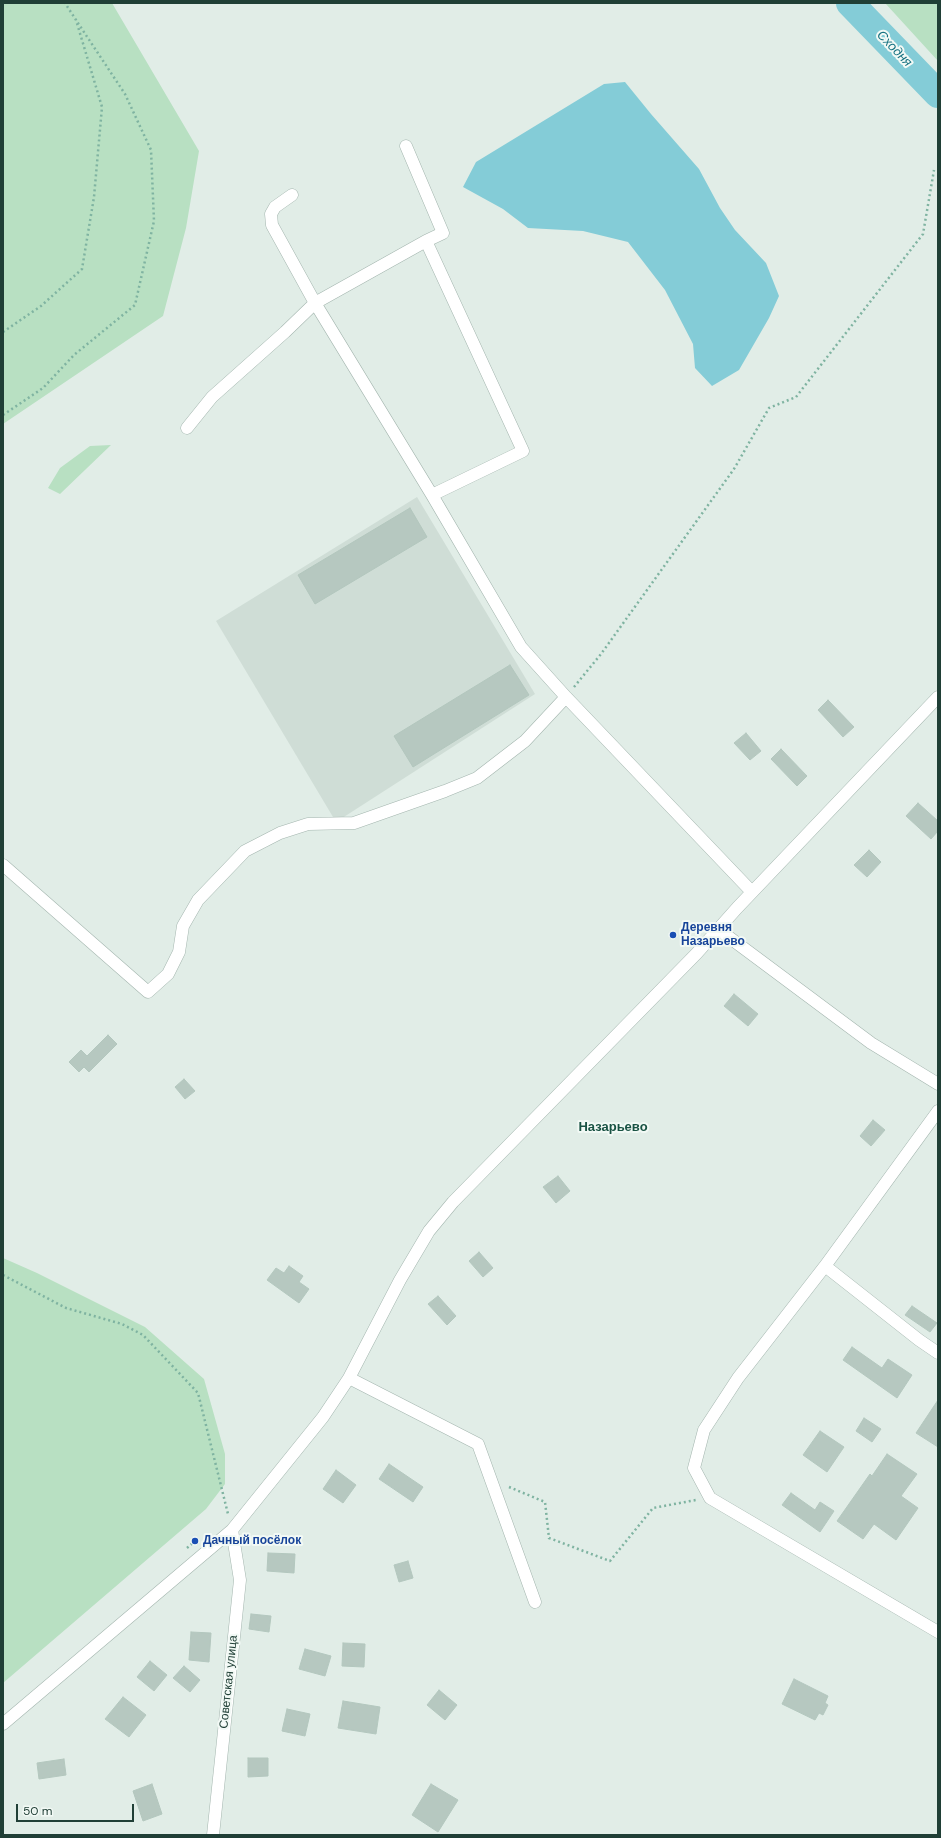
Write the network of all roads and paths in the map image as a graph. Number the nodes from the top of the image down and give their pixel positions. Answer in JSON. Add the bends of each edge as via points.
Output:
{"nodes":[{"id":1,"x":65,"y":3,"type":"edge"},
{"id":2,"x":76,"y":20,"type":"junction"},
{"id":3,"x":406,"y":146,"type":"dead end"},
{"id":4,"x":934,"y":170,"type":"dead end"},
{"id":5,"x":292,"y":195,"type":"dead end"},
{"id":6,"x":426,"y":241,"type":"junction"},
{"id":7,"x":315,"y":304,"type":"junction"},
{"id":8,"x":3,"y":332,"type":"edge"},
{"id":9,"x":3,"y":415,"type":"edge"},
{"id":10,"x":187,"y":428,"type":"dead end"},
{"id":11,"x":432,"y":495,"type":"junction"},
{"id":12,"x":566,"y":697,"type":"junction"},
{"id":13,"x":938,"y":697,"type":"edge"},
{"id":14,"x":3,"y":865,"type":"edge"},
{"id":15,"x":752,"y":892,"type":"junction"},
{"id":16,"x":718,"y":929,"type":"junction"},
{"id":17,"x":938,"y":1084,"type":"edge"},
{"id":18,"x":938,"y":1111,"type":"edge"},
{"id":19,"x":825,"y":1266,"type":"junction"},
{"id":20,"x":3,"y":1275,"type":"edge"},
{"id":21,"x":938,"y":1353,"type":"edge"},
{"id":22,"x":349,"y":1378,"type":"junction"},
{"id":23,"x":491,"y":1480,"type":"junction"},
{"id":24,"x":710,"y":1498,"type":"junction"},
{"id":25,"x":232,"y":1530,"type":"junction"},
{"id":26,"x":536,"y":1602,"type":"dead end"},
{"id":27,"x":938,"y":1632,"type":"edge"},
{"id":28,"x":3,"y":1724,"type":"edge"},
{"id":29,"x":213,"y":1835,"type":"edge"}],
"edges":[{"from":1,"to":2,"type":"path"},
{"from":2,"to":8,"type":"path","via":[[102,107],[94,197],[82,269],[41,306]]},
{"from":2,"to":9,"type":"path","via":[[125,94],[151,150],[154,221],[135,305],[74,355],[43,388]]},
{"from":3,"to":6,"type":"street","via":[[443,233]]},
{"from":4,"to":12,"type":"path","via":[[923,234],[796,397],[769,408],[734,469],[601,654]]},
{"from":5,"to":7,"type":"street","via":[[275,207],[271,214],[272,225]]},
{"from":6,"to":7,"type":"street"},
{"from":6,"to":11,"type":"street","via":[[523,451]]},
{"from":7,"to":10,"type":"street","via":[[212,397]]},
{"from":7,"to":11,"type":"street"},
{"from":11,"to":12,"type":"street","via":[[521,647]]},
{"from":12,"to":14,"type":"street","via":[[525,741],[477,778],[445,792],[354,822],[308,824],[280,833],[245,851],[198,900],[183,926],[179,952],[168,974],[148,992]]},
{"from":12,"to":15,"type":"street"},
{"from":13,"to":15,"type":"street"},
{"from":15,"to":16,"type":"street"},
{"from":16,"to":17,"type":"street","via":[[871,1043]]},
{"from":16,"to":22,"type":"street","via":[[453,1202],[429,1231],[400,1280]]},
{"from":18,"to":19,"type":"street"},
{"from":19,"to":21,"type":"street"},
{"from":19,"to":24,"type":"street","via":[[738,1378],[704,1430],[694,1468]]},
{"from":20,"to":25,"type":"path","via":[[66,1308],[122,1324],[144,1335],[198,1393]]},
{"from":22,"to":23,"type":"street","via":[[478,1444]]},
{"from":22,"to":25,"type":"street","via":[[323,1417]]},
{"from":23,"to":24,"type":"path","via":[[545,1502],[548,1538],[610,1561],[652,1508]]},
{"from":23,"to":26,"type":"street"},
{"from":24,"to":27,"type":"street"},
{"from":25,"to":28,"type":"street"},
{"from":25,"to":29,"type":"street","name":"Советская улица","via":[[240,1580]]}]}
